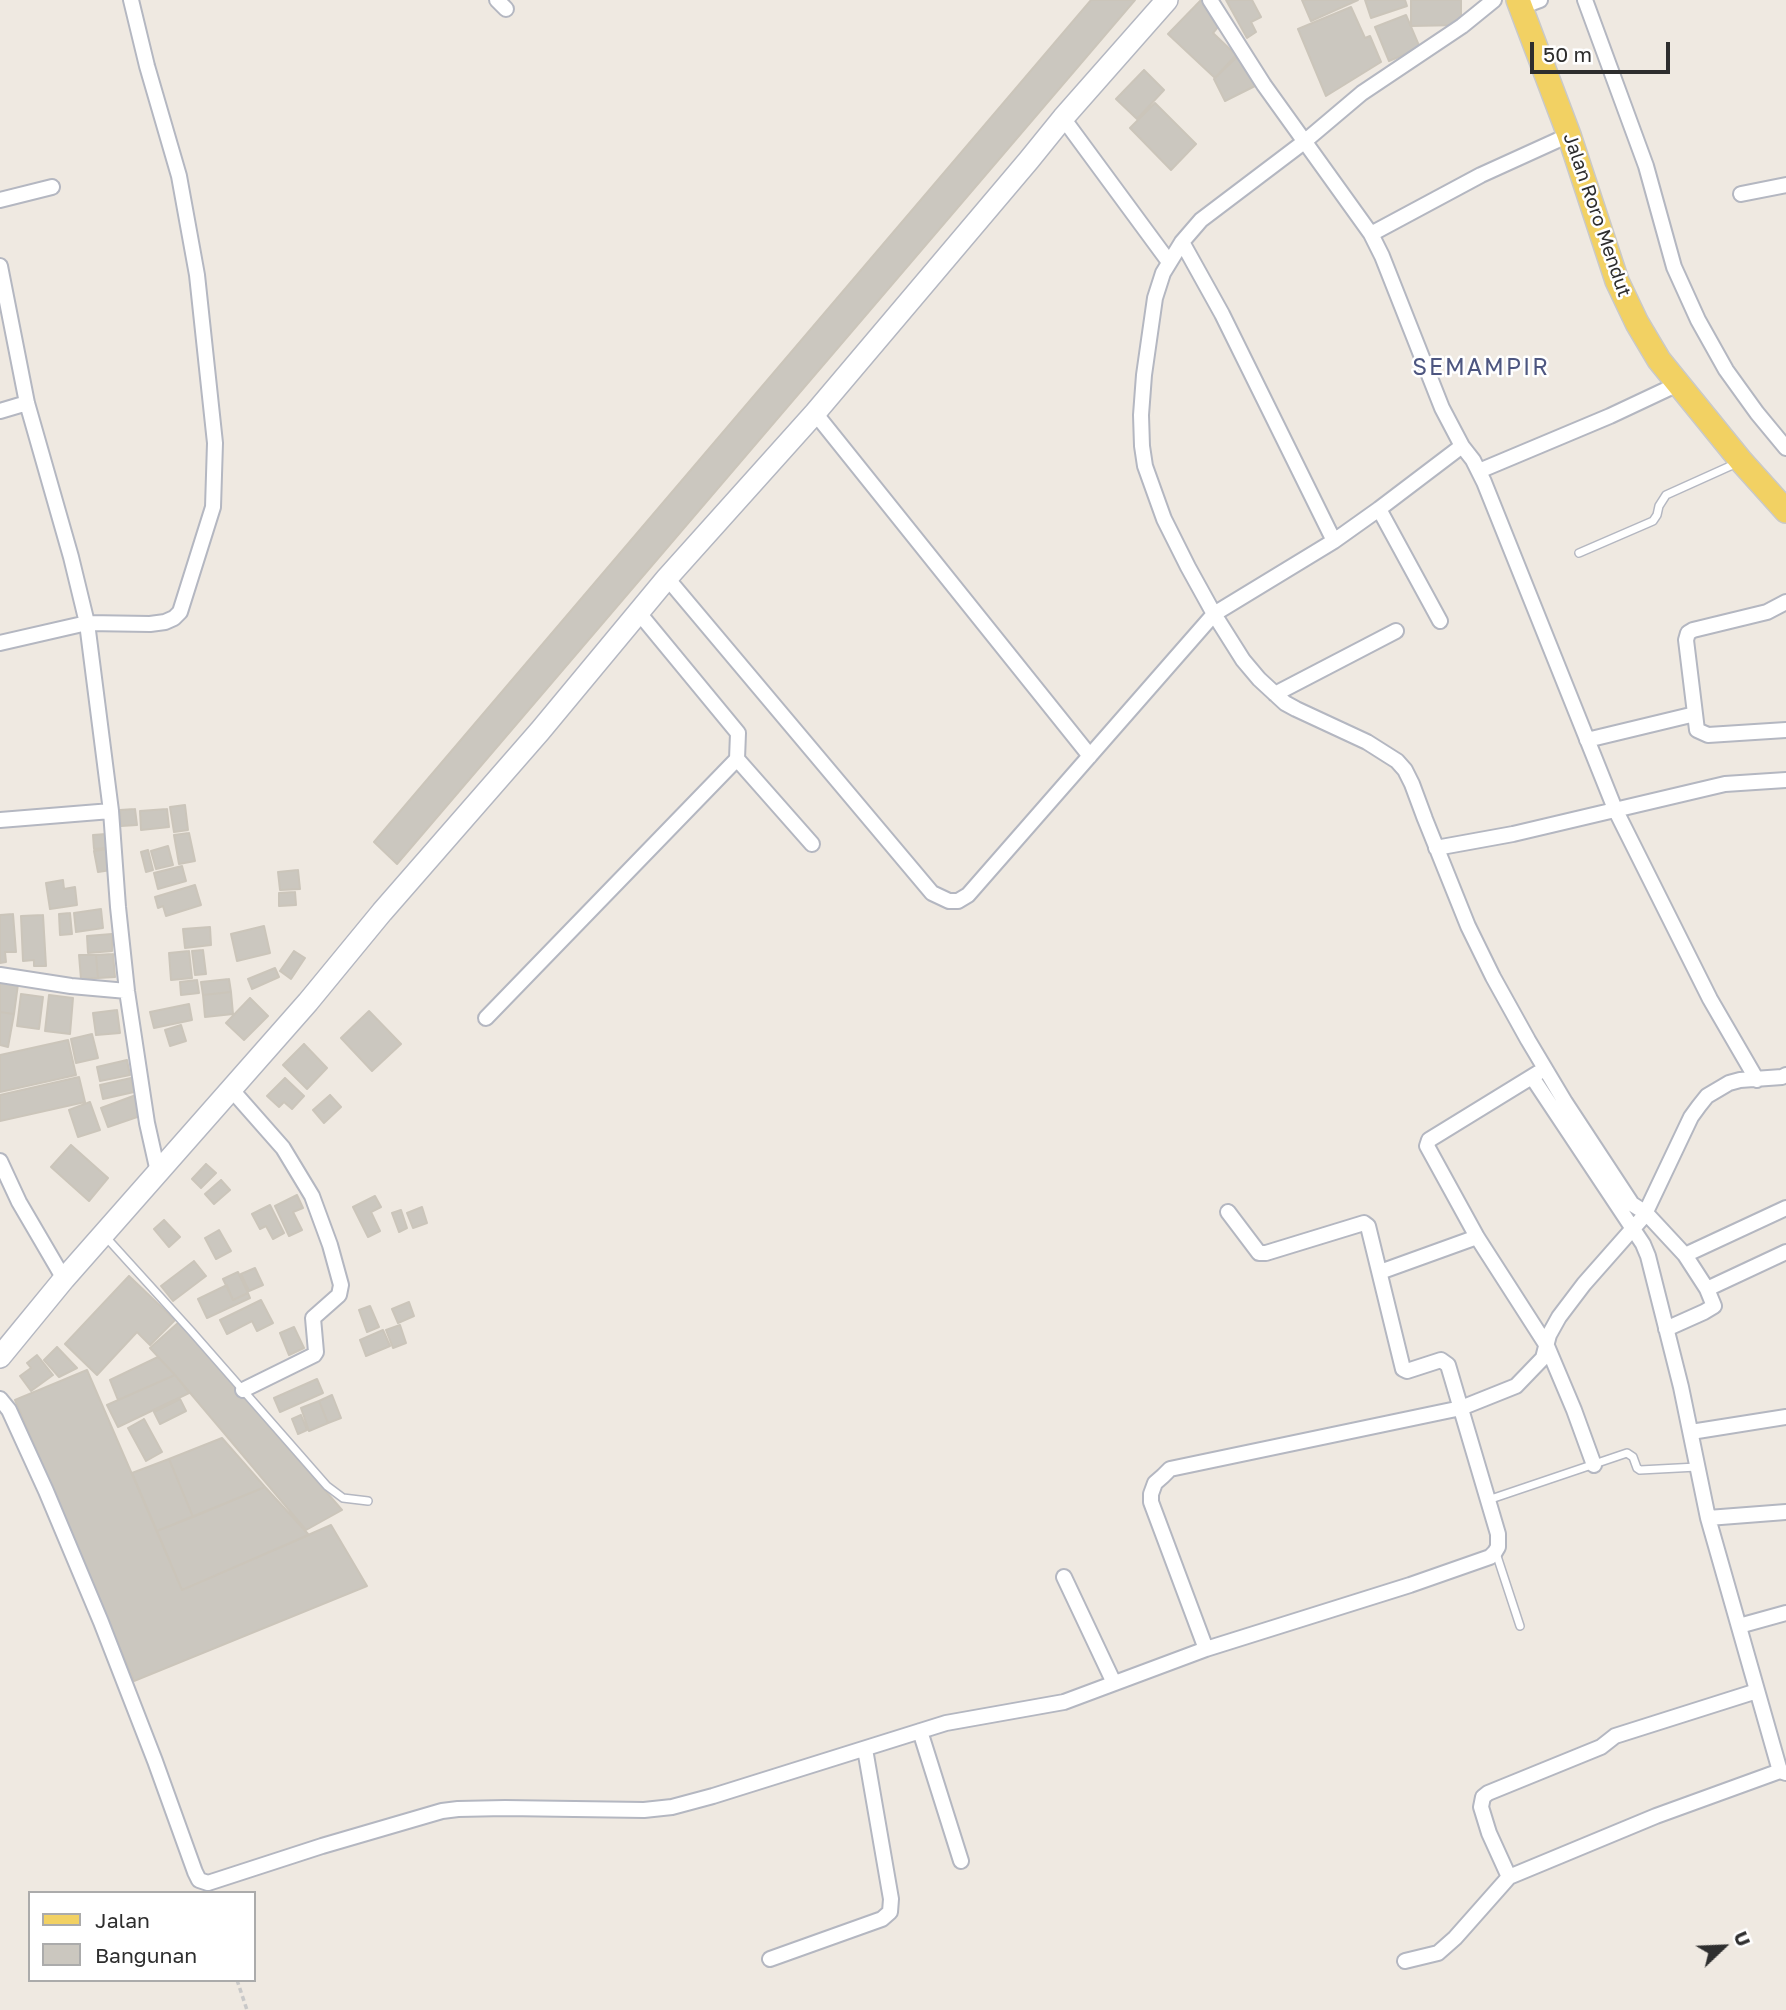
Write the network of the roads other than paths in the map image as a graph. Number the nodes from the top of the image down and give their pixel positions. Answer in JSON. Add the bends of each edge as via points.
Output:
{"nodes":[{"id":1,"x":131,"y":0,"type":"edge"},
{"id":2,"x":1167,"y":0,"type":"edge"},
{"id":3,"x":1210,"y":0,"type":"edge"},
{"id":4,"x":1494,"y":0,"type":"edge"},
{"id":5,"x":1585,"y":0,"type":"edge"},
{"id":6,"x":1527,"y":2,"type":"edge"},
{"id":7,"x":1063,"y":118,"type":"junction"},
{"id":8,"x":1569,"y":135,"type":"junction"},
{"id":9,"x":1304,"y":142,"type":"junction"},
{"id":10,"x":1786,"y":185,"type":"edge"},
{"id":11,"x":52,"y":187,"type":"dead end"},
{"id":12,"x":1741,"y":194,"type":"dead end"},
{"id":13,"x":0,"y":200,"type":"edge"},
{"id":14,"x":1371,"y":234,"type":"junction"},
{"id":15,"x":1182,"y":242,"type":"junction"},
{"id":16,"x":1169,"y":262,"type":"junction"},
{"id":17,"x":0,"y":266,"type":"edge"},
{"id":18,"x":1678,"y":384,"type":"junction"},
{"id":19,"x":27,"y":403,"type":"junction"},
{"id":20,"x":0,"y":411,"type":"edge"},
{"id":21,"x":815,"y":413,"type":"junction"},
{"id":22,"x":1462,"y":446,"type":"junction"},
{"id":23,"x":1786,"y":448,"type":"edge"},
{"id":24,"x":1741,"y":461,"type":"junction"},
{"id":25,"x":1479,"y":471,"type":"junction"},
{"id":26,"x":1379,"y":509,"type":"junction"},
{"id":27,"x":1786,"y":511,"type":"edge"},
{"id":28,"x":1334,"y":541,"type":"junction"},
{"id":29,"x":1579,"y":553,"type":"dead end"},
{"id":30,"x":667,"y":578,"type":"junction"},
{"id":31,"x":1786,"y":602,"type":"edge"},
{"id":32,"x":639,"y":613,"type":"junction"},
{"id":33,"x":1214,"y":614,"type":"junction"},
{"id":34,"x":1440,"y":621,"type":"dead end"},
{"id":35,"x":87,"y":622,"type":"junction"},
{"id":36,"x":1396,"y":631,"type":"dead end"},
{"id":37,"x":0,"y":643,"type":"edge"},
{"id":38,"x":1275,"y":694,"type":"junction"},
{"id":39,"x":1695,"y":714,"type":"junction"},
{"id":40,"x":1786,"y":730,"type":"edge"},
{"id":41,"x":1587,"y":740,"type":"junction"},
{"id":42,"x":1090,"y":756,"type":"junction"},
{"id":43,"x":737,"y":759,"type":"junction"},
{"id":44,"x":1786,"y":780,"type":"edge"},
{"id":45,"x":1615,"y":809,"type":"junction"},
{"id":46,"x":111,"y":811,"type":"junction"},
{"id":47,"x":0,"y":820,"type":"edge"},
{"id":48,"x":812,"y":844,"type":"dead end"},
{"id":49,"x":1436,"y":848,"type":"junction"},
{"id":50,"x":0,"y":975,"type":"edge"},
{"id":51,"x":127,"y":991,"type":"junction"},
{"id":52,"x":486,"y":1017,"type":"dead end"},
{"id":53,"x":1538,"y":1073,"type":"junction"},
{"id":54,"x":1785,"y":1079,"type":"edge"},
{"id":55,"x":1757,"y":1080,"type":"junction"},
{"id":56,"x":231,"y":1089,"type":"junction"},
{"id":57,"x":0,"y":1161,"type":"edge"},
{"id":58,"x":158,"y":1172,"type":"junction"},
{"id":59,"x":1786,"y":1208,"type":"edge"},
{"id":60,"x":1227,"y":1212,"type":"dead end"},
{"id":61,"x":1640,"y":1221,"type":"junction"},
{"id":62,"x":103,"y":1235,"type":"junction"},
{"id":63,"x":1478,"y":1237,"type":"junction"},
{"id":64,"x":1786,"y":1252,"type":"edge"},
{"id":65,"x":1685,"y":1255,"type":"junction"},
{"id":66,"x":1380,"y":1272,"type":"junction"},
{"id":67,"x":64,"y":1279,"type":"junction"},
{"id":68,"x":1707,"y":1289,"type":"junction"},
{"id":69,"x":1667,"y":1329,"type":"junction"},
{"id":70,"x":1547,"y":1346,"type":"junction"},
{"id":71,"x":0,"y":1357,"type":"edge"},
{"id":72,"x":243,"y":1391,"type":"junction"},
{"id":73,"x":0,"y":1399,"type":"edge"},
{"id":74,"x":1461,"y":1408,"type":"junction"},
{"id":75,"x":1786,"y":1417,"type":"edge"},
{"id":76,"x":1691,"y":1432,"type":"junction"},
{"id":77,"x":1594,"y":1465,"type":"junction"},
{"id":78,"x":1698,"y":1467,"type":"junction"},
{"id":79,"x":1489,"y":1500,"type":"junction"},
{"id":80,"x":368,"y":1501,"type":"dead end"},
{"id":81,"x":1786,"y":1512,"type":"edge"},
{"id":82,"x":1708,"y":1518,"type":"junction"},
{"id":83,"x":1496,"y":1552,"type":"junction"},
{"id":84,"x":1064,"y":1577,"type":"dead end"},
{"id":85,"x":1786,"y":1613,"type":"edge"},
{"id":86,"x":1520,"y":1626,"type":"dead end"},
{"id":87,"x":1739,"y":1626,"type":"junction"},
{"id":88,"x":1206,"y":1648,"type":"junction"},
{"id":89,"x":1114,"y":1683,"type":"junction"},
{"id":90,"x":1756,"y":1691,"type":"junction"},
{"id":91,"x":920,"y":1731,"type":"junction"},
{"id":92,"x":865,"y":1749,"type":"junction"},
{"id":93,"x":1783,"y":1772,"type":"edge"},
{"id":94,"x":961,"y":1861,"type":"dead end"},
{"id":95,"x":1509,"y":1877,"type":"junction"},
{"id":96,"x":770,"y":1959,"type":"dead end"},
{"id":97,"x":1405,"y":1961,"type":"dead end"}],
"edges":[{"from":1,"to":35,"type":"street","via":[[179,176],[197,275],[215,443],[213,508],[180,612],[174,618],[150,624]]},
{"from":2,"to":7,"type":"main road"},
{"from":3,"to":9,"type":"street"},
{"from":4,"to":9,"type":"street","via":[[1362,93]]},
{"from":5,"to":23,"type":"street","via":[[1646,166],[1674,267],[1726,370]]},
{"from":6,"to":8,"type":"main road","name":"Jalan Roro Mendut"},
{"from":7,"to":16,"type":"street"},
{"from":7,"to":21,"type":"main road"},
{"from":8,"to":14,"type":"street","via":[[1481,175]]},
{"from":8,"to":18,"type":"main road","name":"Jalan Roro Mendut","via":[[1617,281],[1637,323]]},
{"from":9,"to":14,"type":"street"},
{"from":9,"to":15,"type":"street","via":[[1201,220]]},
{"from":10,"to":12,"type":"street"},
{"from":11,"to":13,"type":"street"},
{"from":14,"to":22,"type":"street"},
{"from":15,"to":16,"type":"street"},
{"from":15,"to":28,"type":"street"},
{"from":16,"to":33,"type":"street","via":[[1155,299],[1144,375],[1142,446],[1164,519]]},
{"from":17,"to":19,"type":"street"},
{"from":18,"to":24,"type":"main road","name":"Jalan Roro Mendut"},
{"from":18,"to":25,"type":"street"},
{"from":19,"to":20,"type":"street"},
{"from":19,"to":35,"type":"street"},
{"from":21,"to":30,"type":"main road"},
{"from":21,"to":42,"type":"street"},
{"from":22,"to":25,"type":"street"},
{"from":22,"to":26,"type":"street"},
{"from":24,"to":27,"type":"main road","name":"Jalan Roro Mendut"},
{"from":24,"to":29,"type":"lane","via":[[1666,495],[1653,521]]},
{"from":25,"to":41,"type":"street"},
{"from":26,"to":28,"type":"street"},
{"from":26,"to":34,"type":"street"},
{"from":28,"to":33,"type":"street"},
{"from":30,"to":32,"type":"main road"},
{"from":30,"to":42,"type":"street","via":[[932,892],[949,901],[968,895]]},
{"from":31,"to":39,"type":"street","via":[[1688,633]]},
{"from":32,"to":43,"type":"street","via":[[738,733]]},
{"from":32,"to":56,"type":"main road"},
{"from":33,"to":38,"type":"street","via":[[1243,660]]},
{"from":33,"to":42,"type":"street"},
{"from":35,"to":37,"type":"street"},
{"from":35,"to":46,"type":"street"},
{"from":36,"to":38,"type":"street"},
{"from":38,"to":49,"type":"street","via":[[1397,761],[1412,784]]},
{"from":39,"to":40,"type":"street","via":[[1697,730],[1708,735]]},
{"from":39,"to":41,"type":"street"},
{"from":41,"to":45,"type":"street"},
{"from":43,"to":48,"type":"street"},
{"from":43,"to":52,"type":"street"},
{"from":44,"to":45,"type":"street","via":[[1725,785]]},
{"from":45,"to":49,"type":"street"},
{"from":45,"to":55,"type":"street","via":[[1710,999]]},
{"from":46,"to":47,"type":"street"},
{"from":46,"to":51,"type":"street"},
{"from":49,"to":53,"type":"street"},
{"from":50,"to":51,"type":"street"},
{"from":51,"to":58,"type":"street"},
{"from":53,"to":61,"type":"street","via":[[1637,1209]]},
{"from":53,"to":63,"type":"street","via":[[1427,1143]]},
{"from":54,"to":55,"type":"street"},
{"from":55,"to":61,"type":"street","via":[[1728,1083],[1707,1096],[1691,1117]]},
{"from":56,"to":58,"type":"main road"},
{"from":56,"to":72,"type":"street","via":[[283,1148],[312,1196],[341,1285],[339,1295],[313,1318],[314,1355]]},
{"from":57,"to":67,"type":"street"},
{"from":58,"to":62,"type":"main road"},
{"from":59,"to":65,"type":"street"},
{"from":60,"to":66,"type":"street","via":[[1259,1253],[1364,1223]]},
{"from":61,"to":65,"type":"street"},
{"from":61,"to":69,"type":"street"},
{"from":61,"to":70,"type":"street","via":[[1559,1317]]},
{"from":62,"to":67,"type":"main road"},
{"from":62,"to":72,"type":"lane"},
{"from":63,"to":66,"type":"street"},
{"from":63,"to":70,"type":"street"},
{"from":64,"to":68,"type":"street"},
{"from":65,"to":68,"type":"street"},
{"from":66,"to":74,"type":"street","via":[[1403,1369],[1446,1362]]},
{"from":67,"to":71,"type":"main road"},
{"from":68,"to":69,"type":"street","via":[[1714,1306],[1711,1309]]},
{"from":69,"to":76,"type":"street"},
{"from":70,"to":74,"type":"street","via":[[1539,1364],[1516,1386]]},
{"from":70,"to":77,"type":"street"},
{"from":72,"to":80,"type":"lane","via":[[327,1486],[343,1498]]},
{"from":73,"to":92,"type":"street","via":[[46,1491],[101,1622],[195,1872],[203,1882],[442,1811],[657,1810]]},
{"from":74,"to":79,"type":"street"},
{"from":74,"to":88,"type":"street","via":[[1170,1469],[1155,1483],[1151,1502]]},
{"from":75,"to":76,"type":"street"},
{"from":76,"to":78,"type":"street"},
{"from":77,"to":78,"type":"lane","via":[[1627,1453],[1640,1470]]},
{"from":77,"to":79,"type":"lane"},
{"from":78,"to":82,"type":"street"},
{"from":79,"to":83,"type":"street","via":[[1498,1534]]},
{"from":81,"to":82,"type":"street"},
{"from":82,"to":87,"type":"street"},
{"from":83,"to":86,"type":"lane"},
{"from":83,"to":88,"type":"street","via":[[1410,1585]]},
{"from":84,"to":89,"type":"street"},
{"from":85,"to":87,"type":"street"},
{"from":87,"to":90,"type":"street"},
{"from":88,"to":89,"type":"street"},
{"from":89,"to":91,"type":"street","via":[[1064,1702]]},
{"from":90,"to":93,"type":"street"},
{"from":90,"to":95,"type":"street","via":[[1615,1736],[1601,1747],[1488,1793],[1481,1807]]},
{"from":91,"to":92,"type":"street"},
{"from":91,"to":94,"type":"street"},
{"from":92,"to":96,"type":"street","via":[[890,1912]]},
{"from":93,"to":95,"type":"street","via":[[1656,1816]]},
{"from":95,"to":97,"type":"street","via":[[1438,1953]]}]}
